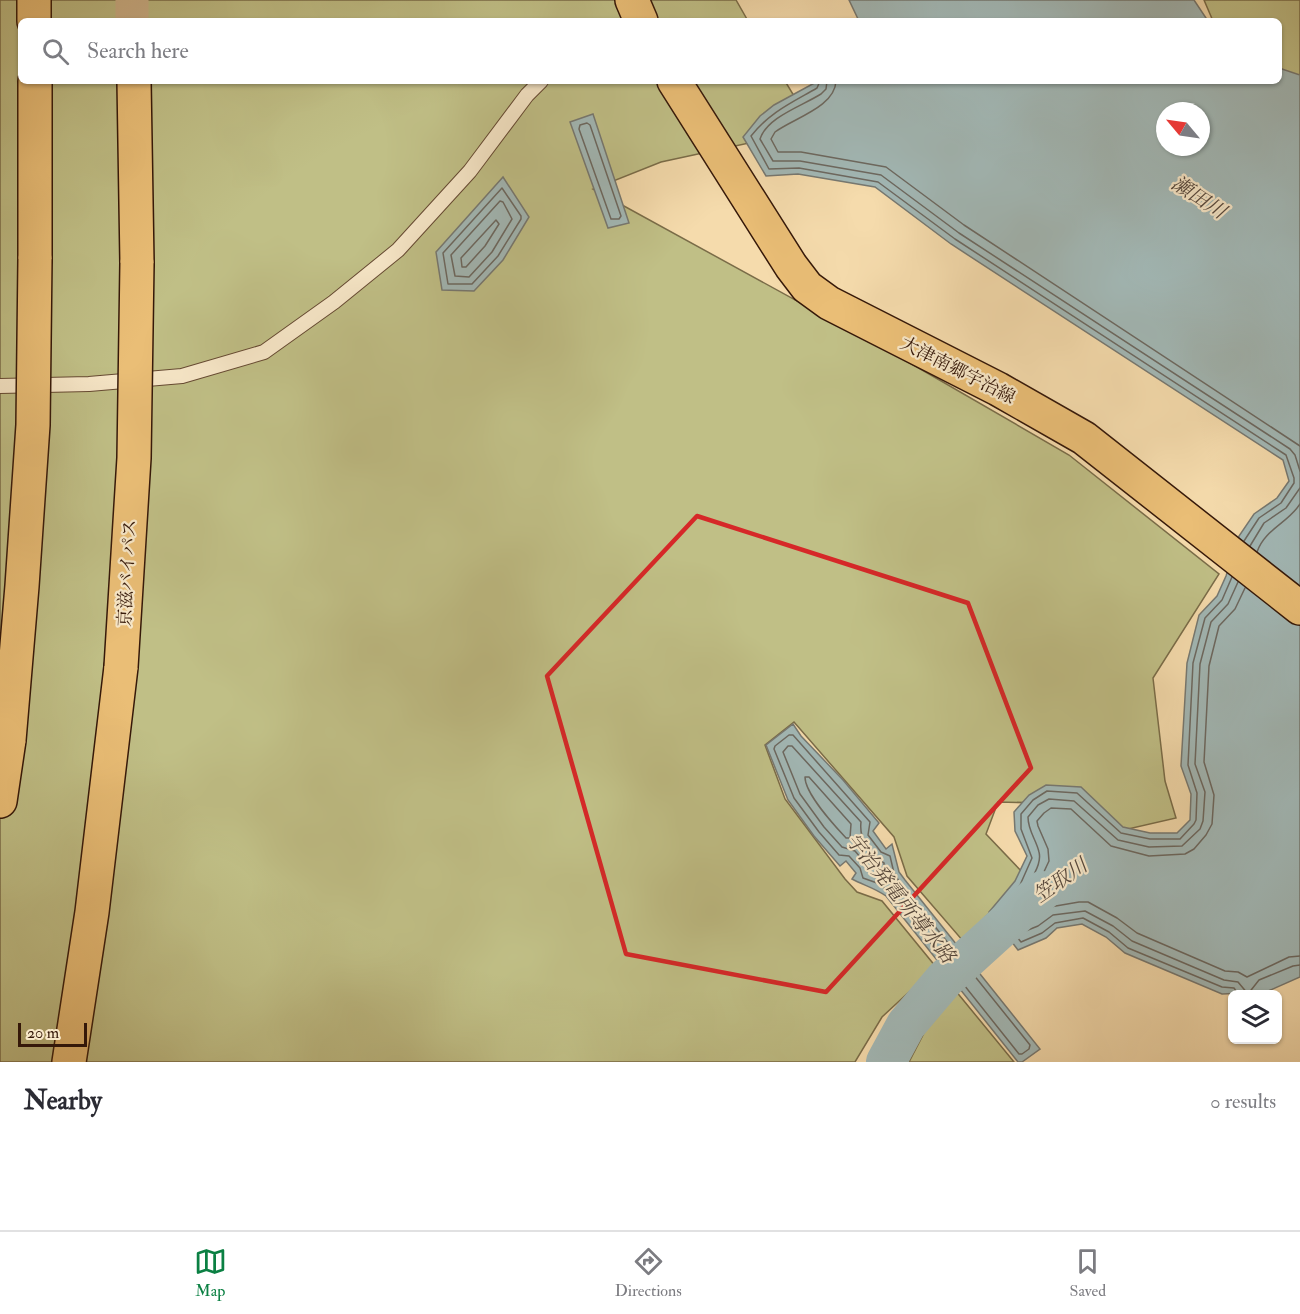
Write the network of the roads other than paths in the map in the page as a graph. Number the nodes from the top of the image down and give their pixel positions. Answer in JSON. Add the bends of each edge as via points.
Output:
{"nodes":[{"id":1,"x":34,"y":0,"type":"edge"},
{"id":2,"x":632,"y":0,"type":"edge"},
{"id":3,"x":34,"y":18,"type":"edge"},
{"id":4,"x":640,"y":18,"type":"edge"},
{"id":5,"x":35,"y":84,"type":"edge"},
{"id":6,"x":134,"y":84,"type":"edge"},
{"id":7,"x":538,"y":84,"type":"edge"},
{"id":8,"x":680,"y":90,"type":"edge"},
{"id":9,"x":0,"y":386,"type":"edge"},
{"id":10,"x":1300,"y":608,"type":"edge"},
{"id":11,"x":0,"y":801,"type":"edge"},
{"id":12,"x":69,"y":1062,"type":"edge"}],
"edges":[{"from":1,"to":3,"type":"main road"},
{"from":2,"to":4,"type":"main road"},
{"from":5,"to":11,"type":"main road","bridge":true,"via":[[33,425],[9,740]]},
{"from":6,"to":12,"type":"main road","name":"京滋バイパス","bridge":true,"via":[[134,458],[121,667],[92,912]]},
{"from":7,"to":9,"type":"lane","via":[[470,171],[398,250],[264,352],[182,376]]},
{"from":8,"to":10,"type":"main road","name":"大津南郷宇治線","via":[[807,287],[829,303],[998,389],[1084,438]]}]}
